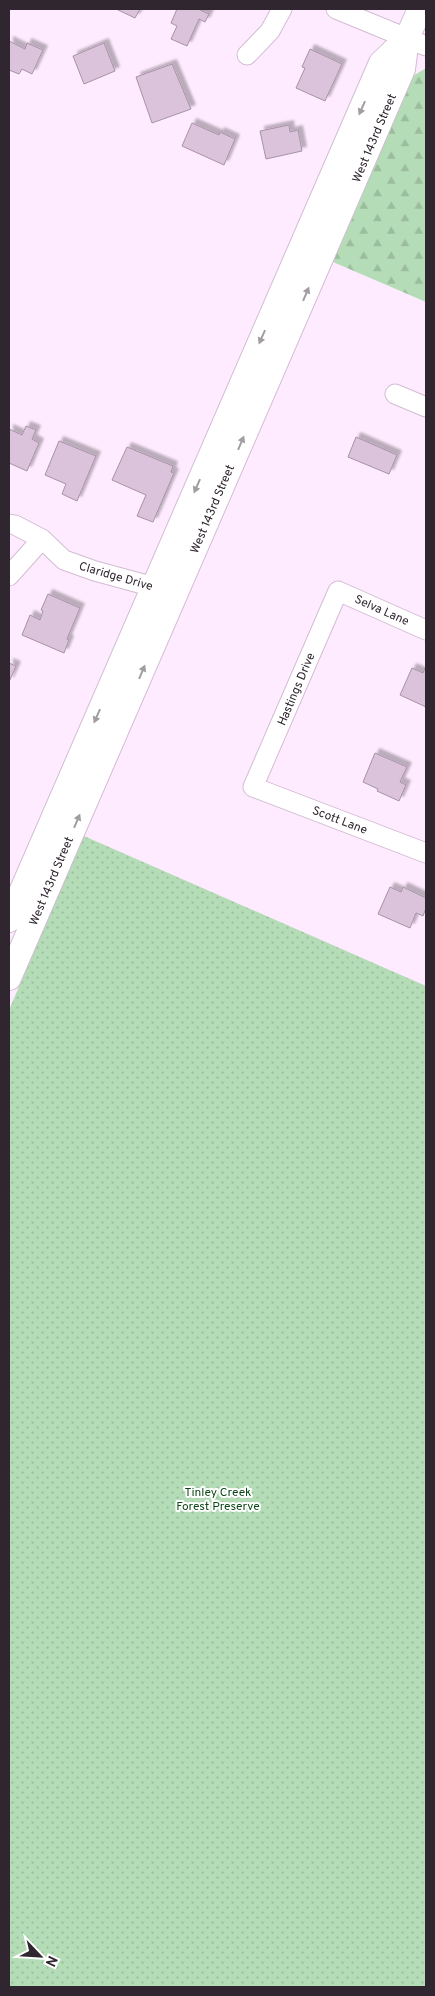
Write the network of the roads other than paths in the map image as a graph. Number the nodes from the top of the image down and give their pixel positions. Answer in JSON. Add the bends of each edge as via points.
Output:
{"nodes":[{"id":1,"x":282,"y":9,"type":"edge"},
{"id":2,"x":336,"y":9,"type":"edge"},
{"id":3,"x":420,"y":9,"type":"edge"},
{"id":4,"x":417,"y":42,"type":"edge"},
{"id":5,"x":247,"y":54,"type":"dead end"},
{"id":6,"x":395,"y":394,"type":"dead end"},
{"id":7,"x":426,"y":407,"type":"edge"},
{"id":8,"x":9,"y":524,"type":"edge"},
{"id":9,"x":42,"y":539,"type":"junction"},
{"id":10,"x":9,"y":576,"type":"edge"},
{"id":11,"x":154,"y":586,"type":"junction"},
{"id":12,"x":338,"y":591,"type":"joint"},
{"id":13,"x":176,"y":593,"type":"junction"},
{"id":14,"x":426,"y":630,"type":"edge"},
{"id":15,"x":254,"y":787,"type":"joint"},
{"id":16,"x":426,"y":853,"type":"edge"},
{"id":17,"x":9,"y":920,"type":"edge"},
{"id":18,"x":9,"y":978,"type":"edge"}],
"edges":[{"from":1,"to":5,"type":"street","via":[[270,31]]},
{"from":2,"to":4,"type":"street"},
{"from":3,"to":4,"type":"main road","name":"West 143rd Street"},
{"from":4,"to":11,"type":"main road","name":"West 143rd Street","one_way":true,"via":[[381,64]]},
{"from":13,"to":4,"type":"main road","name":"West 143rd Street","one_way":true},
{"from":6,"to":7,"type":"street"},
{"from":8,"to":9,"type":"street","name":"Claridge Drive"},
{"from":9,"to":10,"type":"street"},
{"from":9,"to":11,"type":"street","name":"Claridge Drive","via":[[64,560]]},
{"from":11,"to":13,"type":"street","name":"Claridge Drive"},
{"from":11,"to":17,"type":"main road","name":"West 143rd Street","one_way":true},
{"from":12,"to":14,"type":"street","name":"Selva Lane"},
{"from":12,"to":15,"type":"street","name":"Hastings Drive"},
{"from":18,"to":13,"type":"main road","name":"West 143rd Street","one_way":true},
{"from":15,"to":16,"type":"street","name":"Scott Lane"}]}
